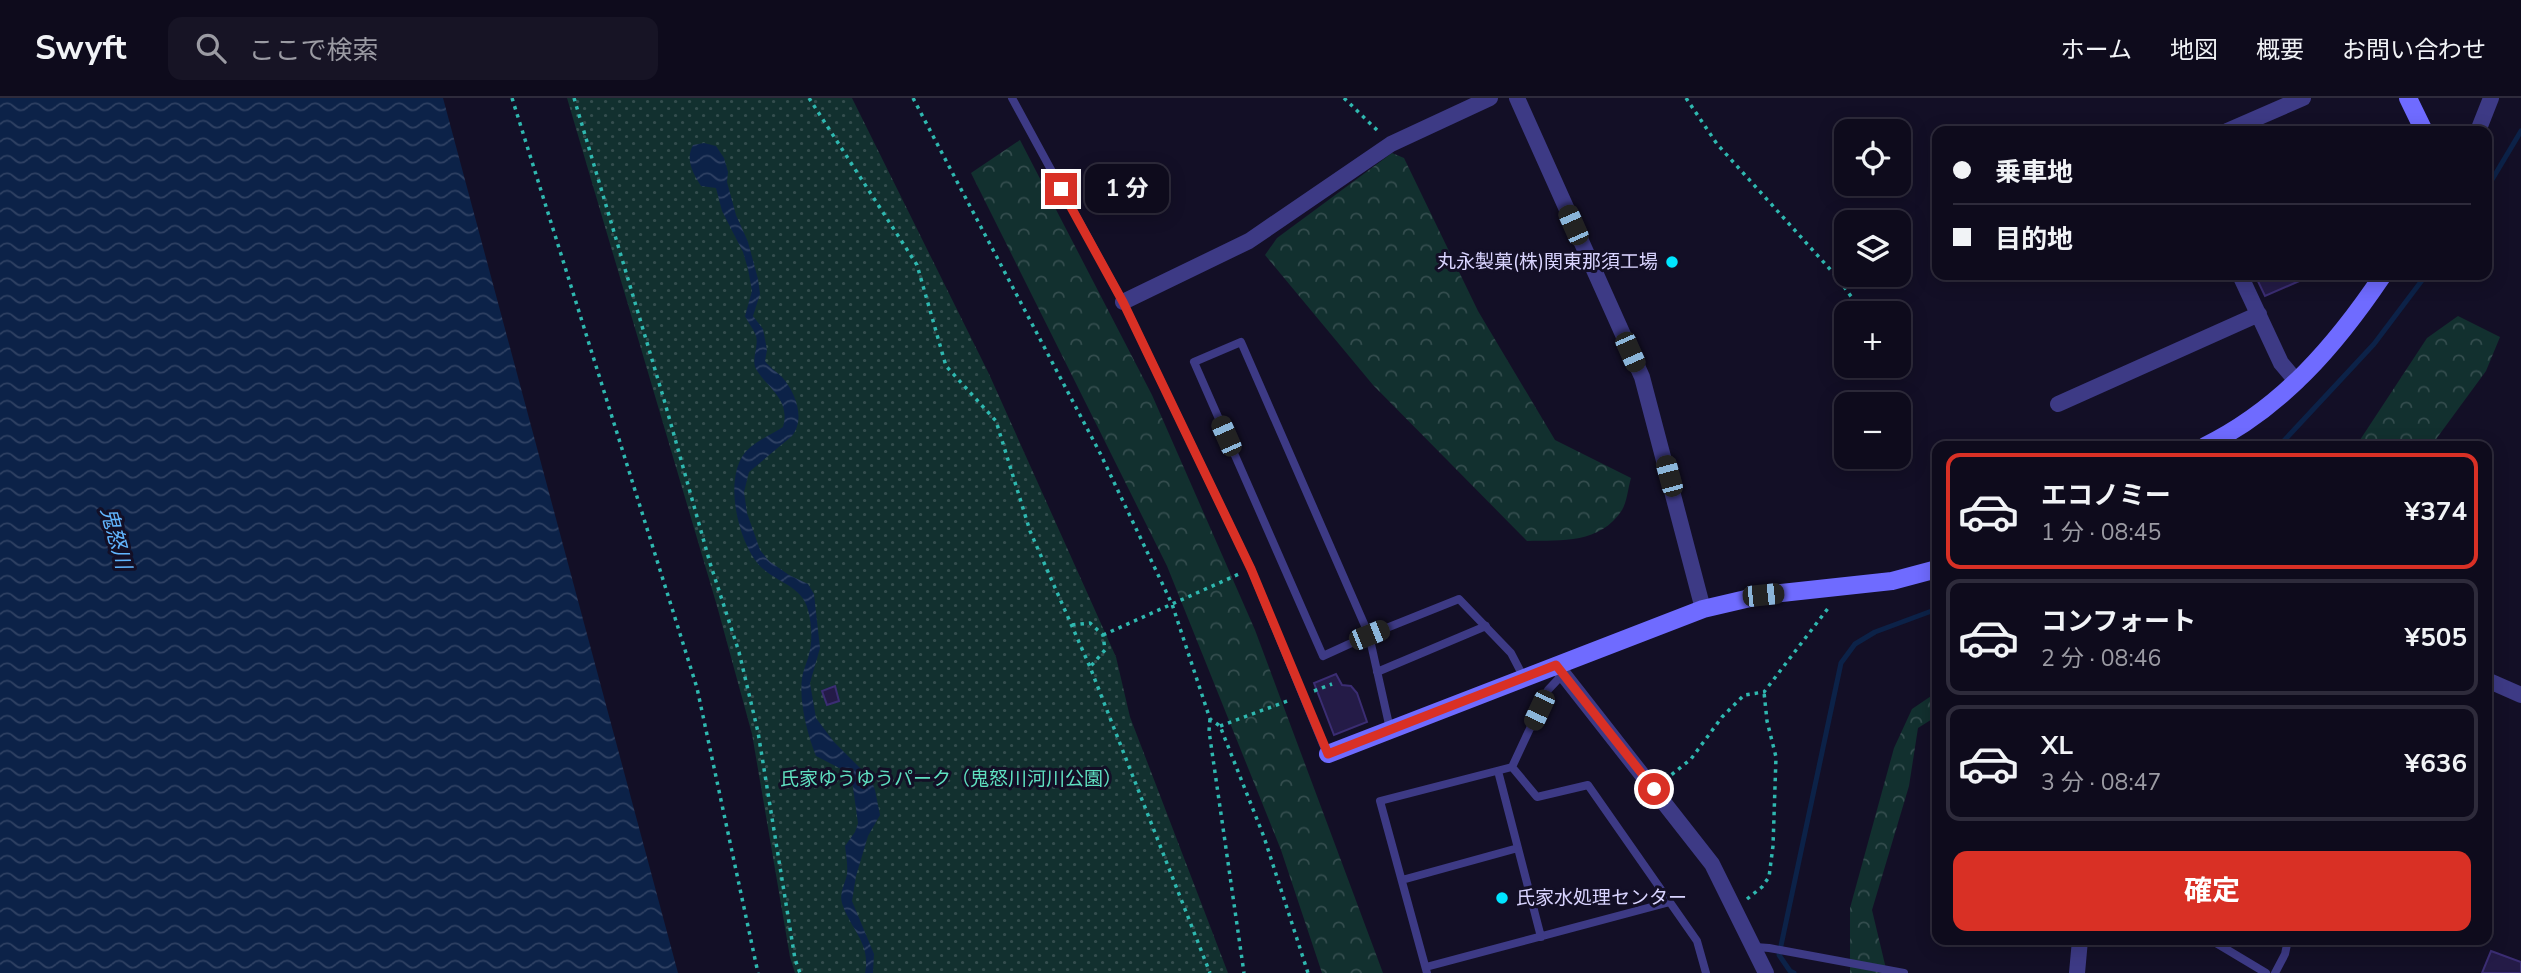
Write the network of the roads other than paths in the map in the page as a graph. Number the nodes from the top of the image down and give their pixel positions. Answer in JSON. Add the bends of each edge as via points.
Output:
{"nodes":[{"id":1,"x":1012,"y":98,"type":"edge"},
{"id":2,"x":1490,"y":98,"type":"edge"},
{"id":3,"x":1517,"y":98,"type":"edge"},
{"id":4,"x":2303,"y":98,"type":"edge"},
{"id":5,"x":2408,"y":98,"type":"edge"},
{"id":6,"x":2491,"y":98,"type":"edge"},
{"id":7,"x":2239,"y":126,"type":"edge"},
{"id":8,"x":2422,"y":126,"type":"edge"},
{"id":9,"x":2480,"y":126,"type":"edge"},
{"id":10,"x":2242,"y":280,"type":"edge"},
{"id":11,"x":2379,"y":280,"type":"edge"},
{"id":12,"x":1123,"y":302,"type":"junction"},
{"id":13,"x":2259,"y":314,"type":"junction"},
{"id":14,"x":2297,"y":382,"type":"junction"},
{"id":15,"x":2057,"y":404,"type":"dead end"},
{"id":16,"x":2213,"y":441,"type":"edge"},
{"id":17,"x":1932,"y":570,"type":"edge"},
{"id":18,"x":1703,"y":609,"type":"junction"},
{"id":19,"x":1486,"y":626,"type":"junction"},
{"id":20,"x":1369,"y":635,"type":"junction"},
{"id":21,"x":1559,"y":670,"type":"junction"},
{"id":22,"x":1377,"y":672,"type":"junction"},
{"id":23,"x":1524,"y":678,"type":"junction"},
{"id":24,"x":2492,"y":682,"type":"edge"},
{"id":25,"x":2521,"y":695,"type":"edge"},
{"id":26,"x":1390,"y":729,"type":"junction"},
{"id":27,"x":1328,"y":754,"type":"joint"},
{"id":28,"x":1512,"y":767,"type":"junction"},
{"id":29,"x":1498,"y":771,"type":"junction"},
{"id":30,"x":1518,"y":848,"type":"junction"},
{"id":31,"x":1402,"y":880,"type":"junction"},
{"id":32,"x":1670,"y":902,"type":"junction"},
{"id":33,"x":1541,"y":937,"type":"junction"},
{"id":34,"x":2080,"y":945,"type":"edge"},
{"id":35,"x":2219,"y":945,"type":"edge"},
{"id":36,"x":2287,"y":945,"type":"edge"},
{"id":37,"x":1762,"y":947,"type":"junction"},
{"id":38,"x":1427,"y":970,"type":"edge"},
{"id":39,"x":1706,"y":973,"type":"edge"},
{"id":40,"x":1766,"y":973,"type":"edge"},
{"id":41,"x":1904,"y":973,"type":"edge"},
{"id":42,"x":2077,"y":973,"type":"edge"},
{"id":43,"x":2266,"y":973,"type":"edge"},
{"id":44,"x":2275,"y":973,"type":"edge"}],
"edges":[{"from":1,"to":12,"type":"lane"},
{"from":2,"to":12,"type":"street","via":[[1391,144],[1249,241]]},
{"from":3,"to":18,"type":"street","via":[[1642,377]]},
{"from":4,"to":7,"type":"street"},
{"from":5,"to":8,"type":"street"},
{"from":6,"to":9,"type":"street"},
{"from":10,"to":13,"type":"street"},
{"from":11,"to":14,"type":"street","via":[[2333,345]]},
{"from":12,"to":27,"type":"lane","via":[[1251,569]]},
{"from":13,"to":14,"type":"street","via":[[2281,363]]},
{"from":13,"to":15,"type":"street"},
{"from":14,"to":16,"type":"street","via":[[2260,413]]},
{"from":17,"to":18,"type":"street","via":[[1892,581],[1763,595]]},
{"from":18,"to":21,"type":"street"},
{"from":19,"to":20,"type":"lane","via":[[1459,599]]},
{"from":19,"to":22,"type":"lane"},
{"from":19,"to":23,"type":"lane","via":[[1511,653]]},
{"from":20,"to":20,"type":"lane","via":[[1323,656],[1194,362],[1241,342]]},
{"from":20,"to":22,"type":"lane"},
{"from":21,"to":23,"type":"street"},
{"from":21,"to":28,"type":"lane"},
{"from":21,"to":37,"type":"street","via":[[1712,864],[1733,906]]},
{"from":22,"to":26,"type":"lane"},
{"from":23,"to":26,"type":"street"},
{"from":24,"to":25,"type":"street"},
{"from":26,"to":27,"type":"street"},
{"from":28,"to":29,"type":"lane"},
{"from":28,"to":32,"type":"lane","via":[[1537,797],[1588,785]]},
{"from":29,"to":30,"type":"lane"},
{"from":29,"to":31,"type":"lane","via":[[1380,801]]},
{"from":30,"to":31,"type":"lane"},
{"from":30,"to":33,"type":"lane"},
{"from":31,"to":38,"type":"lane"},
{"from":32,"to":33,"type":"lane"},
{"from":32,"to":39,"type":"lane","via":[[1697,941]]},
{"from":33,"to":38,"type":"lane"},
{"from":34,"to":42,"type":"street"},
{"from":35,"to":43,"type":"lane"},
{"from":36,"to":44,"type":"lane"},
{"from":37,"to":40,"type":"street"},
{"from":37,"to":41,"type":"lane"}]}
